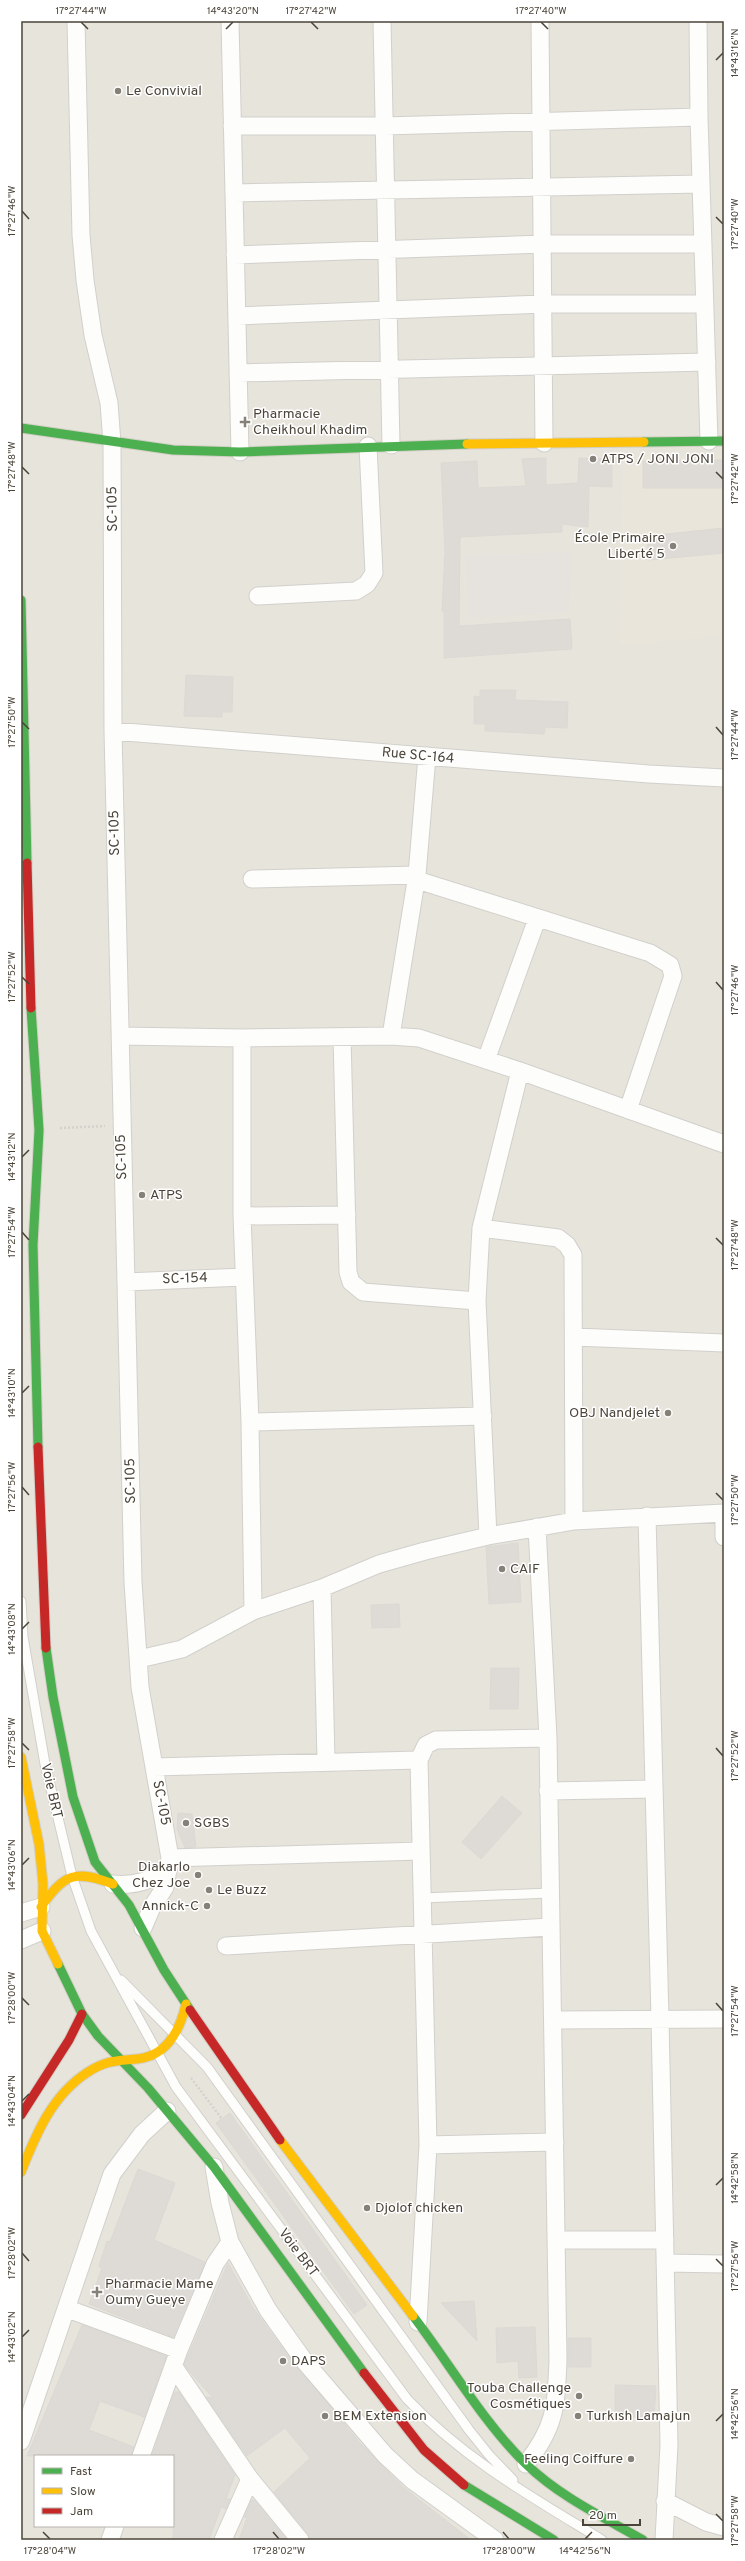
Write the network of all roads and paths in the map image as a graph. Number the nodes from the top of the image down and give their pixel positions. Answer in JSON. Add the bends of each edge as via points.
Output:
{"nodes":[{"id":1,"x":76,"y":21,"type":"edge"},
{"id":2,"x":230,"y":21,"type":"edge"},
{"id":3,"x":382,"y":21,"type":"edge"},
{"id":4,"x":540,"y":21,"type":"edge"},
{"id":5,"x":698,"y":21,"type":"edge"},
{"id":6,"x":699,"y":117,"type":"junction"},
{"id":7,"x":541,"y":121,"type":"junction"},
{"id":8,"x":232,"y":126,"type":"junction"},
{"id":9,"x":384,"y":126,"type":"junction"},
{"id":10,"x":701,"y":184,"type":"junction"},
{"id":11,"x":543,"y":188,"type":"junction"},
{"id":12,"x":386,"y":190,"type":"junction"},
{"id":13,"x":234,"y":193,"type":"junction"},
{"id":14,"x":543,"y":244,"type":"junction"},
{"id":15,"x":703,"y":244,"type":"junction"},
{"id":16,"x":387,"y":250,"type":"junction"},
{"id":17,"x":235,"y":255,"type":"junction"},
{"id":18,"x":543,"y":304,"type":"junction"},
{"id":19,"x":705,"y":304,"type":"junction"},
{"id":20,"x":388,"y":310,"type":"junction"},
{"id":21,"x":237,"y":316,"type":"junction"},
{"id":22,"x":707,"y":362,"type":"junction"},
{"id":23,"x":544,"y":366,"type":"junction"},
{"id":24,"x":389,"y":370,"type":"junction"},
{"id":25,"x":238,"y":373,"type":"junction"},
{"id":26,"x":21,"y":428,"type":"edge"},
{"id":27,"x":717,"y":441,"type":"edge"},
{"id":28,"x":112,"y":443,"type":"junction"},
{"id":29,"x":544,"y":443,"type":"junction"},
{"id":30,"x":390,"y":445,"type":"junction"},
{"id":31,"x":368,"y":446,"type":"junction"},
{"id":32,"x":240,"y":452,"type":"junction"},
{"id":33,"x":258,"y":596,"type":"dead end"},
{"id":34,"x":21,"y":600,"type":"edge"},
{"id":35,"x":113,"y":731,"type":"junction"},
{"id":36,"x":427,"y":756,"type":"junction"},
{"id":37,"x":724,"y":778,"type":"edge"},
{"id":38,"x":417,"y":877,"type":"junction"},
{"id":39,"x":252,"y":879,"type":"dead end"},
{"id":40,"x":537,"y":919,"type":"junction"},
{"id":41,"x":121,"y":1036,"type":"junction"},
{"id":42,"x":342,"y":1036,"type":"junction"},
{"id":43,"x":391,"y":1036,"type":"junction"},
{"id":44,"x":242,"y":1038,"type":"junction"},
{"id":45,"x":486,"y":1060,"type":"junction"},
{"id":46,"x":520,"y":1071,"type":"junction"},
{"id":47,"x":628,"y":1110,"type":"junction"},
{"id":48,"x":121,"y":1125,"type":"junction"},
{"id":49,"x":39,"y":1130,"type":"junction"},
{"id":50,"x":724,"y":1144,"type":"edge"},
{"id":51,"x":346,"y":1215,"type":"junction"},
{"id":52,"x":242,"y":1216,"type":"junction"},
{"id":53,"x":481,"y":1228,"type":"junction"},
{"id":54,"x":243,"y":1277,"type":"junction"},
{"id":55,"x":126,"y":1282,"type":"junction"},
{"id":56,"x":477,"y":1301,"type":"junction"},
{"id":57,"x":575,"y":1337,"type":"junction"},
{"id":58,"x":724,"y":1343,"type":"edge"},
{"id":59,"x":483,"y":1416,"type":"junction"},
{"id":60,"x":250,"y":1422,"type":"junction"},
{"id":61,"x":724,"y":1513,"type":"edge"},
{"id":62,"x":647,"y":1516,"type":"junction"},
{"id":63,"x":574,"y":1521,"type":"junction"},
{"id":64,"x":537,"y":1527,"type":"junction"},
{"id":65,"x":488,"y":1536,"type":"junction"},
{"id":66,"x":724,"y":1537,"type":"edge"},
{"id":67,"x":322,"y":1588,"type":"junction"},
{"id":68,"x":21,"y":1601,"type":"edge"},
{"id":69,"x":253,"y":1612,"type":"junction"},
{"id":70,"x":139,"y":1659,"type":"junction"},
{"id":71,"x":548,"y":1738,"type":"junction"},
{"id":72,"x":21,"y":1757,"type":"edge"},
{"id":73,"x":420,"y":1760,"type":"junction"},
{"id":74,"x":326,"y":1761,"type":"junction"},
{"id":75,"x":154,"y":1767,"type":"junction"},
{"id":76,"x":654,"y":1789,"type":"junction"},
{"id":77,"x":548,"y":1791,"type":"junction"},
{"id":78,"x":422,"y":1851,"type":"junction"},
{"id":79,"x":169,"y":1863,"type":"junction"},
{"id":80,"x":72,"y":1876,"type":"junction"},
{"id":81,"x":113,"y":1884,"type":"junction"},
{"id":82,"x":550,"y":1893,"type":"junction"},
{"id":83,"x":422,"y":1898,"type":"junction"},
{"id":84,"x":41,"y":1907,"type":"junction"},
{"id":85,"x":21,"y":1913,"type":"edge"},
{"id":86,"x":550,"y":1926,"type":"junction"},
{"id":87,"x":143,"y":1928,"type":"junction"},
{"id":88,"x":42,"y":1931,"type":"junction"},
{"id":89,"x":423,"y":1934,"type":"junction"},
{"id":90,"x":21,"y":1940,"type":"edge"},
{"id":91,"x":226,"y":1946,"type":"dead end"},
{"id":92,"x":113,"y":1972,"type":"junction"},
{"id":93,"x":186,"y":2004,"type":"junction"},
{"id":94,"x":82,"y":2014,"type":"junction"},
{"id":95,"x":660,"y":2018,"type":"junction"},
{"id":96,"x":724,"y":2019,"type":"edge"},
{"id":97,"x":553,"y":2020,"type":"junction"},
{"id":98,"x":176,"y":2036,"type":"junction"},
{"id":99,"x":156,"y":2053,"type":"junction"},
{"id":100,"x":119,"y":2059,"type":"junction"},
{"id":101,"x":191,"y":2078,"type":"dead end"},
{"id":102,"x":167,"y":2111,"type":"junction"},
{"id":103,"x":21,"y":2115,"type":"edge"},
{"id":104,"x":222,"y":2119,"type":"dead end"},
{"id":105,"x":555,"y":2142,"type":"junction"},
{"id":106,"x":428,"y":2145,"type":"junction"},
{"id":107,"x":214,"y":2167,"type":"junction"},
{"id":108,"x":21,"y":2172,"type":"edge"},
{"id":109,"x":557,"y":2240,"type":"junction"},
{"id":110,"x":665,"y":2240,"type":"junction"},
{"id":111,"x":230,"y":2242,"type":"junction"},
{"id":112,"x":665,"y":2263,"type":"junction"},
{"id":113,"x":724,"y":2264,"type":"edge"},
{"id":114,"x":68,"y":2309,"type":"junction"},
{"id":115,"x":418,"y":2322,"type":"junction"},
{"id":116,"x":179,"y":2350,"type":"junction"},
{"id":117,"x":174,"y":2367,"type":"junction"},
{"id":118,"x":21,"y":2441,"type":"edge"},
{"id":119,"x":141,"y":2455,"type":"edge"},
{"id":120,"x":526,"y":2464,"type":"junction"},
{"id":121,"x":250,"y":2479,"type":"junction"},
{"id":122,"x":528,"y":2496,"type":"junction"},
{"id":123,"x":665,"y":2502,"type":"junction"},
{"id":124,"x":115,"y":2527,"type":"edge"},
{"id":125,"x":724,"y":2527,"type":"edge"},
{"id":126,"x":110,"y":2540,"type":"edge"},
{"id":127,"x":223,"y":2540,"type":"edge"},
{"id":128,"x":300,"y":2540,"type":"edge"},
{"id":129,"x":495,"y":2540,"type":"edge"},
{"id":130,"x":554,"y":2540,"type":"edge"},
{"id":131,"x":602,"y":2540,"type":"edge"},
{"id":132,"x":643,"y":2540,"type":"edge"},
{"id":133,"x":664,"y":2540,"type":"edge"}],
"edges":[{"from":1,"to":28,"type":"street","name":"SC-105","via":[[81,235],[93,335],[109,403]]},
{"from":2,"to":8,"type":"street"},
{"from":3,"to":9,"type":"street"},
{"from":4,"to":7,"type":"street"},
{"from":5,"to":6,"type":"street"},
{"from":6,"to":7,"type":"street"},
{"from":6,"to":10,"type":"street"},
{"from":7,"to":9,"type":"street"},
{"from":7,"to":11,"type":"street"},
{"from":8,"to":9,"type":"street"},
{"from":8,"to":13,"type":"street"},
{"from":9,"to":12,"type":"street"},
{"from":10,"to":11,"type":"street"},
{"from":10,"to":15,"type":"street"},
{"from":11,"to":12,"type":"street"},
{"from":11,"to":14,"type":"street"},
{"from":12,"to":13,"type":"street"},
{"from":12,"to":16,"type":"street"},
{"from":13,"to":17,"type":"street"},
{"from":14,"to":15,"type":"street"},
{"from":14,"to":16,"type":"street"},
{"from":14,"to":18,"type":"street"},
{"from":15,"to":19,"type":"street"},
{"from":16,"to":17,"type":"street"},
{"from":16,"to":20,"type":"street"},
{"from":17,"to":21,"type":"street"},
{"from":18,"to":19,"type":"street"},
{"from":18,"to":20,"type":"street"},
{"from":18,"to":23,"type":"street"},
{"from":19,"to":22,"type":"street"},
{"from":20,"to":21,"type":"street"},
{"from":20,"to":24,"type":"street"},
{"from":21,"to":25,"type":"street"},
{"from":22,"to":23,"type":"street"},
{"from":22,"to":27,"type":"street"},
{"from":23,"to":24,"type":"street"},
{"from":23,"to":29,"type":"street"},
{"from":24,"to":25,"type":"street"},
{"from":24,"to":30,"type":"street"},
{"from":25,"to":32,"type":"street"},
{"from":26,"to":28,"type":"main road"},
{"from":27,"to":29,"type":"main road"},
{"from":28,"to":32,"type":"main road","via":[[173,450]]},
{"from":28,"to":35,"type":"street","name":"SC-105"},
{"from":29,"to":30,"type":"main road"},
{"from":30,"to":31,"type":"main road"},
{"from":31,"to":32,"type":"main road"},
{"from":31,"to":33,"type":"street","via":[[374,573],[367,584],[356,591]]},
{"from":34,"to":49,"type":"main road","via":[[31,1021]]},
{"from":35,"to":36,"type":"street","name":"Rue SC-164"},
{"from":35,"to":41,"type":"street","name":"SC-105"},
{"from":36,"to":37,"type":"street","name":"Rue SC-164"},
{"from":36,"to":38,"type":"street"},
{"from":38,"to":39,"type":"street"},
{"from":38,"to":40,"type":"street"},
{"from":38,"to":43,"type":"street"},
{"from":40,"to":45,"type":"street"},
{"from":40,"to":47,"type":"street","via":[[650,953],[670,965],[673,976]]},
{"from":41,"to":44,"type":"street"},
{"from":41,"to":48,"type":"street","name":"SC-105"},
{"from":42,"to":43,"type":"street"},
{"from":42,"to":44,"type":"street"},
{"from":42,"to":51,"type":"street"},
{"from":43,"to":45,"type":"street","via":[[429,1041]]},
{"from":44,"to":52,"type":"street"},
{"from":45,"to":46,"type":"street"},
{"from":46,"to":47,"type":"street"},
{"from":46,"to":53,"type":"street"},
{"from":47,"to":50,"type":"street"},
{"from":48,"to":49,"type":"path"},
{"from":48,"to":55,"type":"street","name":"SC-105"},
{"from":49,"to":81,"type":"main road","via":[[33,1245],[41,1553],[47,1657],[73,1797],[95,1862]]},
{"from":51,"to":52,"type":"street"},
{"from":51,"to":56,"type":"street","via":[[348,1272],[350,1282],[356,1288],[363,1292]]},
{"from":52,"to":54,"type":"street"},
{"from":53,"to":56,"type":"street"},
{"from":53,"to":57,"type":"street","via":[[558,1238],[567,1245],[573,1255],[575,1267]]},
{"from":54,"to":55,"type":"street","name":"SC-154"},
{"from":54,"to":60,"type":"street"},
{"from":55,"to":70,"type":"street","name":"SC-105","via":[[133,1582]]},
{"from":56,"to":59,"type":"street"},
{"from":57,"to":58,"type":"street"},
{"from":57,"to":63,"type":"street","via":[[572,1371]]},
{"from":59,"to":60,"type":"street"},
{"from":59,"to":65,"type":"street"},
{"from":60,"to":69,"type":"street"},
{"from":61,"to":62,"type":"street"},
{"from":61,"to":66,"type":"street"},
{"from":62,"to":63,"type":"street"},
{"from":62,"to":76,"type":"street"},
{"from":63,"to":64,"type":"street"},
{"from":64,"to":65,"type":"street"},
{"from":64,"to":71,"type":"street"},
{"from":65,"to":67,"type":"street","via":[[380,1564]]},
{"from":67,"to":69,"type":"street"},
{"from":67,"to":74,"type":"street"},
{"from":68,"to":80,"type":"lane","name":"Voie BRT","via":[[23,1637],[33,1707],[44,1764]]},
{"from":69,"to":70,"type":"street","via":[[182,1649]]},
{"from":70,"to":75,"type":"street","name":"SC-105","via":[[140,1687]]},
{"from":71,"to":73,"type":"street","via":[[436,1740],[426,1745]]},
{"from":71,"to":77,"type":"street"},
{"from":72,"to":84,"type":"main road","via":[[39,1844],[43,1884]]},
{"from":73,"to":74,"type":"street"},
{"from":73,"to":78,"type":"street"},
{"from":74,"to":75,"type":"street"},
{"from":75,"to":79,"type":"street","name":"SC-105"},
{"from":76,"to":77,"type":"street"},
{"from":76,"to":95,"type":"street"},
{"from":77,"to":82,"type":"street"},
{"from":78,"to":79,"type":"street"},
{"from":78,"to":83,"type":"street"},
{"from":79,"to":81,"type":"street","via":[[151,1880],[131,1886]]},
{"from":79,"to":87,"type":"street","name":"SC-105","via":[[165,1887]]},
{"from":80,"to":81,"type":"main road","via":[[93,1875]]},
{"from":80,"to":84,"type":"main road","via":[[64,1878],[54,1887]]},
{"from":80,"to":92,"type":"lane","name":"Voie BRT","via":[[91,1931]]},
{"from":81,"to":87,"type":"main road"},
{"from":82,"to":83,"type":"lane"},
{"from":82,"to":86,"type":"street"},
{"from":83,"to":89,"type":"street"},
{"from":84,"to":85,"type":"street"},
{"from":84,"to":88,"type":"main road"},
{"from":86,"to":89,"type":"street"},
{"from":86,"to":97,"type":"street"},
{"from":87,"to":93,"type":"main road","via":[[164,1970]]},
{"from":88,"to":90,"type":"street"},
{"from":88,"to":94,"type":"main road"},
{"from":89,"to":91,"type":"street"},
{"from":89,"to":106,"type":"street"},
{"from":92,"to":98,"type":"lane","name":"Voie BRT"},
{"from":92,"to":99,"type":"lane","name":"Voie BRT"},
{"from":93,"to":98,"type":"main road","via":[[182,2024]]},
{"from":93,"to":115,"type":"main road","via":[[287,2150]]},
{"from":94,"to":100,"type":"main road"},
{"from":94,"to":103,"type":"main road","via":[[70,2042],[36,2088]]},
{"from":95,"to":96,"type":"street"},
{"from":95,"to":97,"type":"street"},
{"from":95,"to":110,"type":"street"},
{"from":97,"to":105,"type":"street"},
{"from":98,"to":99,"type":"main road"},
{"from":98,"to":122,"type":"lane","name":"Voie BRT","via":[[207,2067],[473,2435]]},
{"from":99,"to":100,"type":"main road","via":[[138,2059]]},
{"from":99,"to":122,"type":"lane","name":"Voie BRT","via":[[176,2087],[226,2157],[407,2400],[436,2429]]},
{"from":100,"to":102,"type":"main road"},
{"from":100,"to":108,"type":"main road","via":[[89,2071],[54,2103],[35,2137]]},
{"from":101,"to":104,"type":"path"},
{"from":102,"to":107,"type":"main road"},
{"from":102,"to":114,"type":"street","via":[[142,2134],[112,2174]]},
{"from":105,"to":106,"type":"street"},
{"from":105,"to":109,"type":"street"},
{"from":106,"to":115,"type":"street"},
{"from":107,"to":111,"type":"street"},
{"from":107,"to":130,"type":"main road","via":[[385,2401],[424,2450],[465,2486]]},
{"from":109,"to":110,"type":"street"},
{"from":109,"to":120,"type":"street","via":[[558,2360],[555,2409],[542,2444]]},
{"from":110,"to":112,"type":"street"},
{"from":111,"to":116,"type":"street","via":[[215,2264]]},
{"from":111,"to":129,"type":"street","via":[[268,2310],[305,2362],[385,2455],[412,2480]]},
{"from":112,"to":113,"type":"street"},
{"from":112,"to":123,"type":"street","via":[[669,2445]]},
{"from":114,"to":116,"type":"street"},
{"from":114,"to":118,"type":"street"},
{"from":115,"to":120,"type":"main road","via":[[486,2416]]},
{"from":116,"to":117,"type":"street"},
{"from":117,"to":119,"type":"street"},
{"from":117,"to":121,"type":"street"},
{"from":120,"to":132,"type":"main road","via":[[569,2497]]},
{"from":121,"to":127,"type":"street"},
{"from":121,"to":128,"type":"street"},
{"from":122,"to":131,"type":"lane","name":"Voie BRT"},
{"from":123,"to":125,"type":"street","via":[[706,2522]]},
{"from":123,"to":133,"type":"street"},
{"from":124,"to":126,"type":"street"}]}
